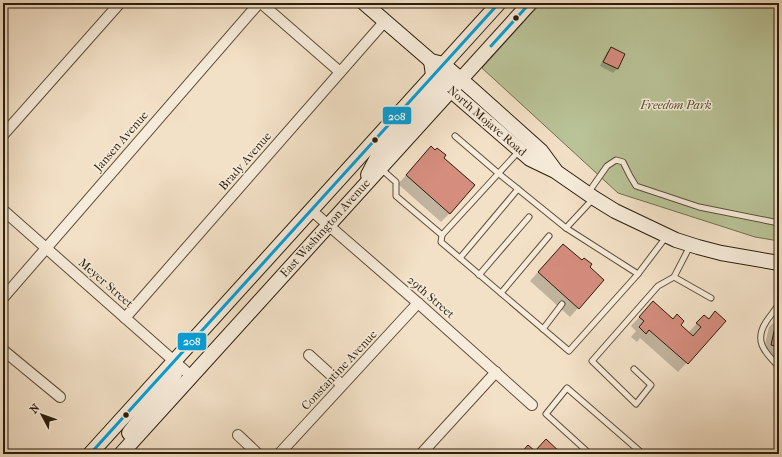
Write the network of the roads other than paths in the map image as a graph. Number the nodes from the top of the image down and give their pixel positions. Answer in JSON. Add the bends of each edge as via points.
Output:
{"nodes":[{"id":1,"x":120,"y":3,"type":"edge"},
{"id":2,"x":260,"y":3,"type":"edge"},
{"id":3,"x":364,"y":3,"type":"edge"},
{"id":4,"x":499,"y":3,"type":"edge"},
{"id":5,"x":530,"y":3,"type":"edge"},
{"id":6,"x":385,"y":21,"type":"junction"},
{"id":7,"x":446,"y":69,"type":"junction"},
{"id":8,"x":340,"y":72,"type":"junction"},
{"id":9,"x":442,"y":83,"type":"junction"},
{"id":10,"x":3,"y":135,"type":"edge"},
{"id":11,"x":455,"y":136,"type":"dead end"},
{"id":12,"x":520,"y":150,"type":"junction"},
{"id":13,"x":380,"y":168,"type":"junction"},
{"id":14,"x":555,"y":171,"type":"junction"},
{"id":15,"x":498,"y":173,"type":"junction"},
{"id":16,"x":363,"y":186,"type":"junction"},
{"id":17,"x":518,"y":189,"type":"junction"},
{"id":18,"x":590,"y":196,"type":"junction"},
{"id":19,"x":3,"y":210,"type":"edge"},
{"id":20,"x":311,"y":210,"type":"junction"},
{"id":21,"x":529,"y":218,"type":"dead end"},
{"id":22,"x":779,"y":224,"type":"edge"},
{"id":23,"x":328,"y":226,"type":"junction"},
{"id":24,"x":566,"y":228,"type":"junction"},
{"id":25,"x":442,"y":235,"type":"junction"},
{"id":26,"x":549,"y":236,"type":"dead end"},
{"id":27,"x":667,"y":236,"type":"junction"},
{"id":28,"x":690,"y":245,"type":"junction"},
{"id":29,"x":45,"y":248,"type":"junction"},
{"id":30,"x":460,"y":258,"type":"junction"},
{"id":31,"x":779,"y":263,"type":"edge"},
{"id":32,"x":638,"y":274,"type":"junction"},
{"id":33,"x":479,"y":275,"type":"junction"},
{"id":34,"x":674,"y":277,"type":"junction"},
{"id":35,"x":501,"y":293,"type":"junction"},
{"id":36,"x":3,"y":298,"type":"edge"},
{"id":37,"x":711,"y":298,"type":"dead end"},
{"id":38,"x":418,"y":303,"type":"junction"},
{"id":39,"x":562,"y":304,"type":"dead end"},
{"id":40,"x":779,"y":304,"type":"edge"},
{"id":41,"x":125,"y":318,"type":"junction"},
{"id":42,"x":543,"y":329,"type":"junction"},
{"id":43,"x":3,"y":350,"type":"edge"},
{"id":44,"x":309,"y":355,"type":"dead end"},
{"id":45,"x":779,"y":367,"type":"edge"},
{"id":46,"x":182,"y":368,"type":"junction"},
{"id":47,"x":634,"y":369,"type":"dead end"},
{"id":48,"x":496,"y":372,"type":"junction"},
{"id":49,"x":342,"y":386,"type":"junction"},
{"id":50,"x":60,"y":397,"type":"dead end"},
{"id":51,"x":532,"y":405,"type":"dead end"},
{"id":52,"x":238,"y":435,"type":"dead end"},
{"id":53,"x":90,"y":454,"type":"edge"},
{"id":54,"x":116,"y":454,"type":"edge"},
{"id":55,"x":121,"y":454,"type":"edge"},
{"id":56,"x":258,"y":454,"type":"edge"},
{"id":57,"x":279,"y":454,"type":"edge"},
{"id":58,"x":421,"y":454,"type":"edge"},
{"id":59,"x":590,"y":454,"type":"edge"},
{"id":60,"x":643,"y":454,"type":"edge"}],
"edges":[{"from":1,"to":10,"type":"street"},
{"from":2,"to":8,"type":"street"},
{"from":2,"to":29,"type":"street","name":"Jansen Avenue"},
{"from":3,"to":6,"type":"main road","name":"North Mojave Road"},
{"from":4,"to":7,"type":"main road","name":"East Washington Avenue"},
{"from":5,"to":7,"type":"main road","name":"East Washington Avenue"},
{"from":6,"to":7,"type":"main road","name":"North Mojave Road"},
{"from":6,"to":8,"type":"street","name":"Brady Avenue"},
{"from":7,"to":9,"type":"main road","name":"East Washington Avenue"},
{"from":7,"to":9,"type":"main road"},
{"from":7,"to":14,"type":"main road","name":"North Mojave Road","via":[[541,151]]},
{"from":8,"to":41,"type":"street","name":"Brady Avenue"},
{"from":9,"to":12,"type":"main road","name":"North Mojave Road"},
{"from":9,"to":13,"type":"main road","name":"East Washington Avenue"},
{"from":9,"to":16,"type":"main road","via":[[382,148]]},
{"from":9,"to":20,"type":"main road","name":"East Washington Avenue"},
{"from":11,"to":15,"type":"lane"},
{"from":12,"to":14,"type":"main road","name":"North Mojave Road","via":[[530,159]]},
{"from":12,"to":15,"type":"lane"},
{"from":13,"to":16,"type":"main road","name":"East Washington Avenue"},
{"from":13,"to":25,"type":"lane","via":[[396,182],[396,196]]},
{"from":14,"to":18,"type":"main road","name":"North Mojave Road"},
{"from":15,"to":17,"type":"lane"},
{"from":15,"to":25,"type":"lane"},
{"from":16,"to":23,"type":"main road","name":"East Washington Avenue"},
{"from":17,"to":24,"type":"lane"},
{"from":17,"to":30,"type":"lane"},
{"from":18,"to":22,"type":"lane","via":[[607,166],[616,160],[623,162],[636,186],[699,207]]},
{"from":18,"to":24,"type":"lane"},
{"from":18,"to":27,"type":"main road","name":"North Mojave Road"},
{"from":19,"to":29,"type":"street","name":"Meyer Street"},
{"from":20,"to":23,"type":"street","name":"29th Street"},
{"from":20,"to":46,"type":"main road","name":"East Washington Avenue"},
{"from":21,"to":33,"type":"lane"},
{"from":23,"to":38,"type":"street","name":"29th Street"},
{"from":23,"to":46,"type":"main road","name":"East Washington Avenue"},
{"from":24,"to":32,"type":"lane"},
{"from":25,"to":30,"type":"lane","via":[[441,242]]},
{"from":26,"to":35,"type":"lane"},
{"from":27,"to":28,"type":"main road","name":"North Mojave Road"},
{"from":27,"to":32,"type":"lane"},
{"from":28,"to":31,"type":"main road","name":"North Mojave Road"},
{"from":28,"to":34,"type":"lane"},
{"from":29,"to":36,"type":"street","name":"Jansen Avenue"},
{"from":29,"to":41,"type":"street","name":"Meyer Street"},
{"from":30,"to":33,"type":"lane"},
{"from":32,"to":42,"type":"lane","via":[[568,351]]},
{"from":33,"to":35,"type":"lane"},
{"from":34,"to":37,"type":"lane"},
{"from":34,"to":47,"type":"lane","via":[[658,286],[592,361],[636,404],[651,385]]},
{"from":35,"to":42,"type":"lane"},
{"from":38,"to":48,"type":"street","name":"29th Street"},
{"from":38,"to":49,"type":"street","name":"Constantine Avenue"},
{"from":39,"to":42,"type":"lane"},
{"from":40,"to":45,"type":"lane","via":[[765,323],[760,342]]},
{"from":41,"to":46,"type":"street","name":"Meyer Street"},
{"from":43,"to":50,"type":"street"},
{"from":44,"to":49,"type":"street"},
{"from":46,"to":53,"type":"main road","name":"East Washington Avenue"},
{"from":46,"to":54,"type":"main road","via":[[128,434]]},
{"from":46,"to":55,"type":"main road","name":"East Washington Avenue"},
{"from":48,"to":51,"type":"street","name":"29th Street"},
{"from":48,"to":58,"type":"street"},
{"from":49,"to":57,"type":"street","name":"Constantine Avenue"},
{"from":52,"to":56,"type":"street"},
{"from":59,"to":60,"type":"lane","via":[[546,414],[567,388]]}]}
